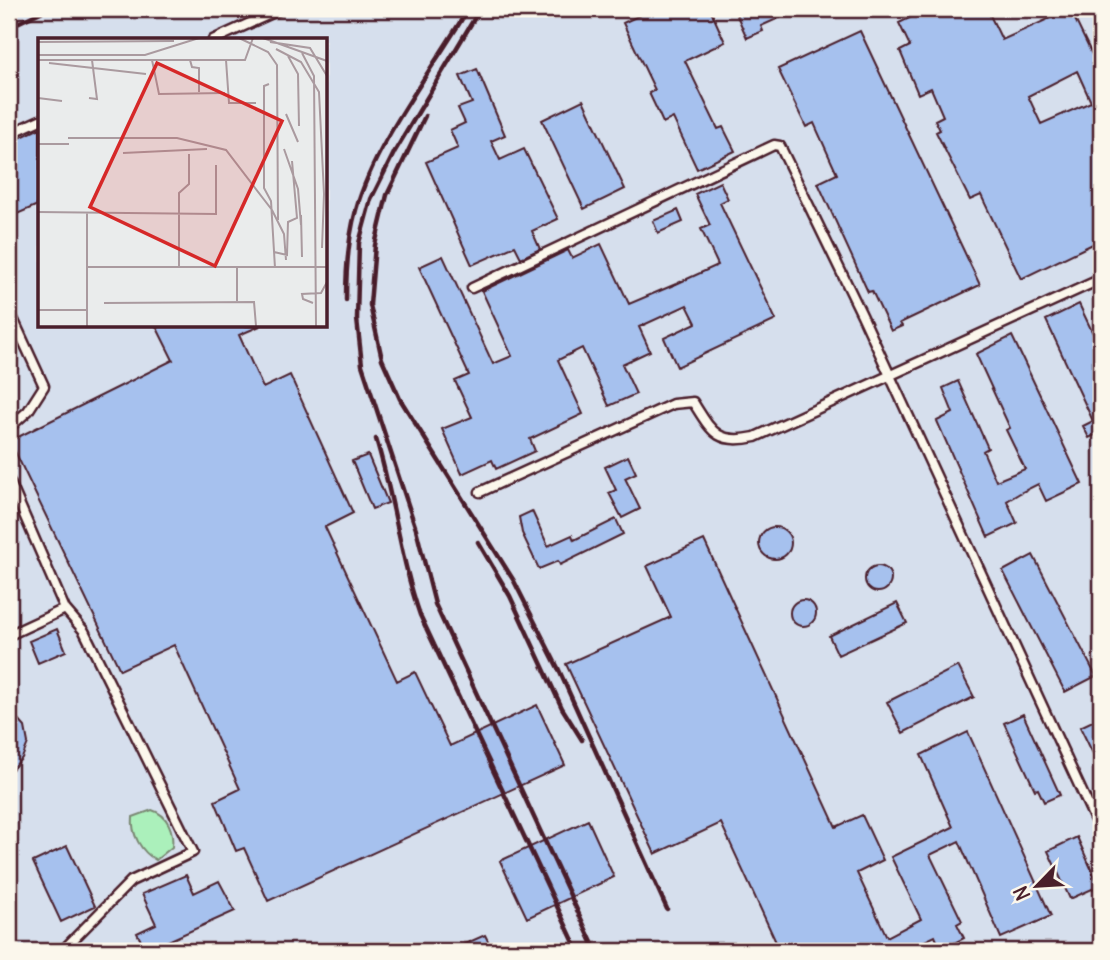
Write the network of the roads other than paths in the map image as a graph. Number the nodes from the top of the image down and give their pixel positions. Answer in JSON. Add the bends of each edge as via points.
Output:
{"nodes":[{"id":1,"x":281,"y":9,"type":"edge"},
{"id":2,"x":217,"y":38,"type":"edge"},
{"id":3,"x":38,"y":121,"type":"edge"},
{"id":4,"x":9,"y":134,"type":"edge"},
{"id":5,"x":1101,"y":279,"type":"edge"},
{"id":6,"x":472,"y":288,"type":"dead end"},
{"id":7,"x":9,"y":310,"type":"edge"},
{"id":8,"x":889,"y":376,"type":"junction"},
{"id":9,"x":9,"y":428,"type":"edge"},
{"id":10,"x":9,"y":480,"type":"edge"},
{"id":11,"x":480,"y":492,"type":"dead end"},
{"id":12,"x":65,"y":609,"type":"junction"},
{"id":13,"x":9,"y":635,"type":"edge"},
{"id":14,"x":1101,"y":834,"type":"edge"},
{"id":15,"x":62,"y":951,"type":"edge"}],
"edges":[{"from":1,"to":2,"type":"lane"},
{"from":3,"to":4,"type":"lane"},
{"from":5,"to":8,"type":"lane"},
{"from":6,"to":8,"type":"lane","via":[[780,146]]},
{"from":7,"to":9,"type":"lane","via":[[44,386],[28,411]]},
{"from":8,"to":11,"type":"lane","via":[[755,438],[734,442],[712,433],[693,402],[673,404]]},
{"from":8,"to":14,"type":"lane"},
{"from":10,"to":12,"type":"lane"},
{"from":12,"to":13,"type":"lane"},
{"from":12,"to":15,"type":"lane","via":[[84,631],[193,852],[131,881]]}]}
